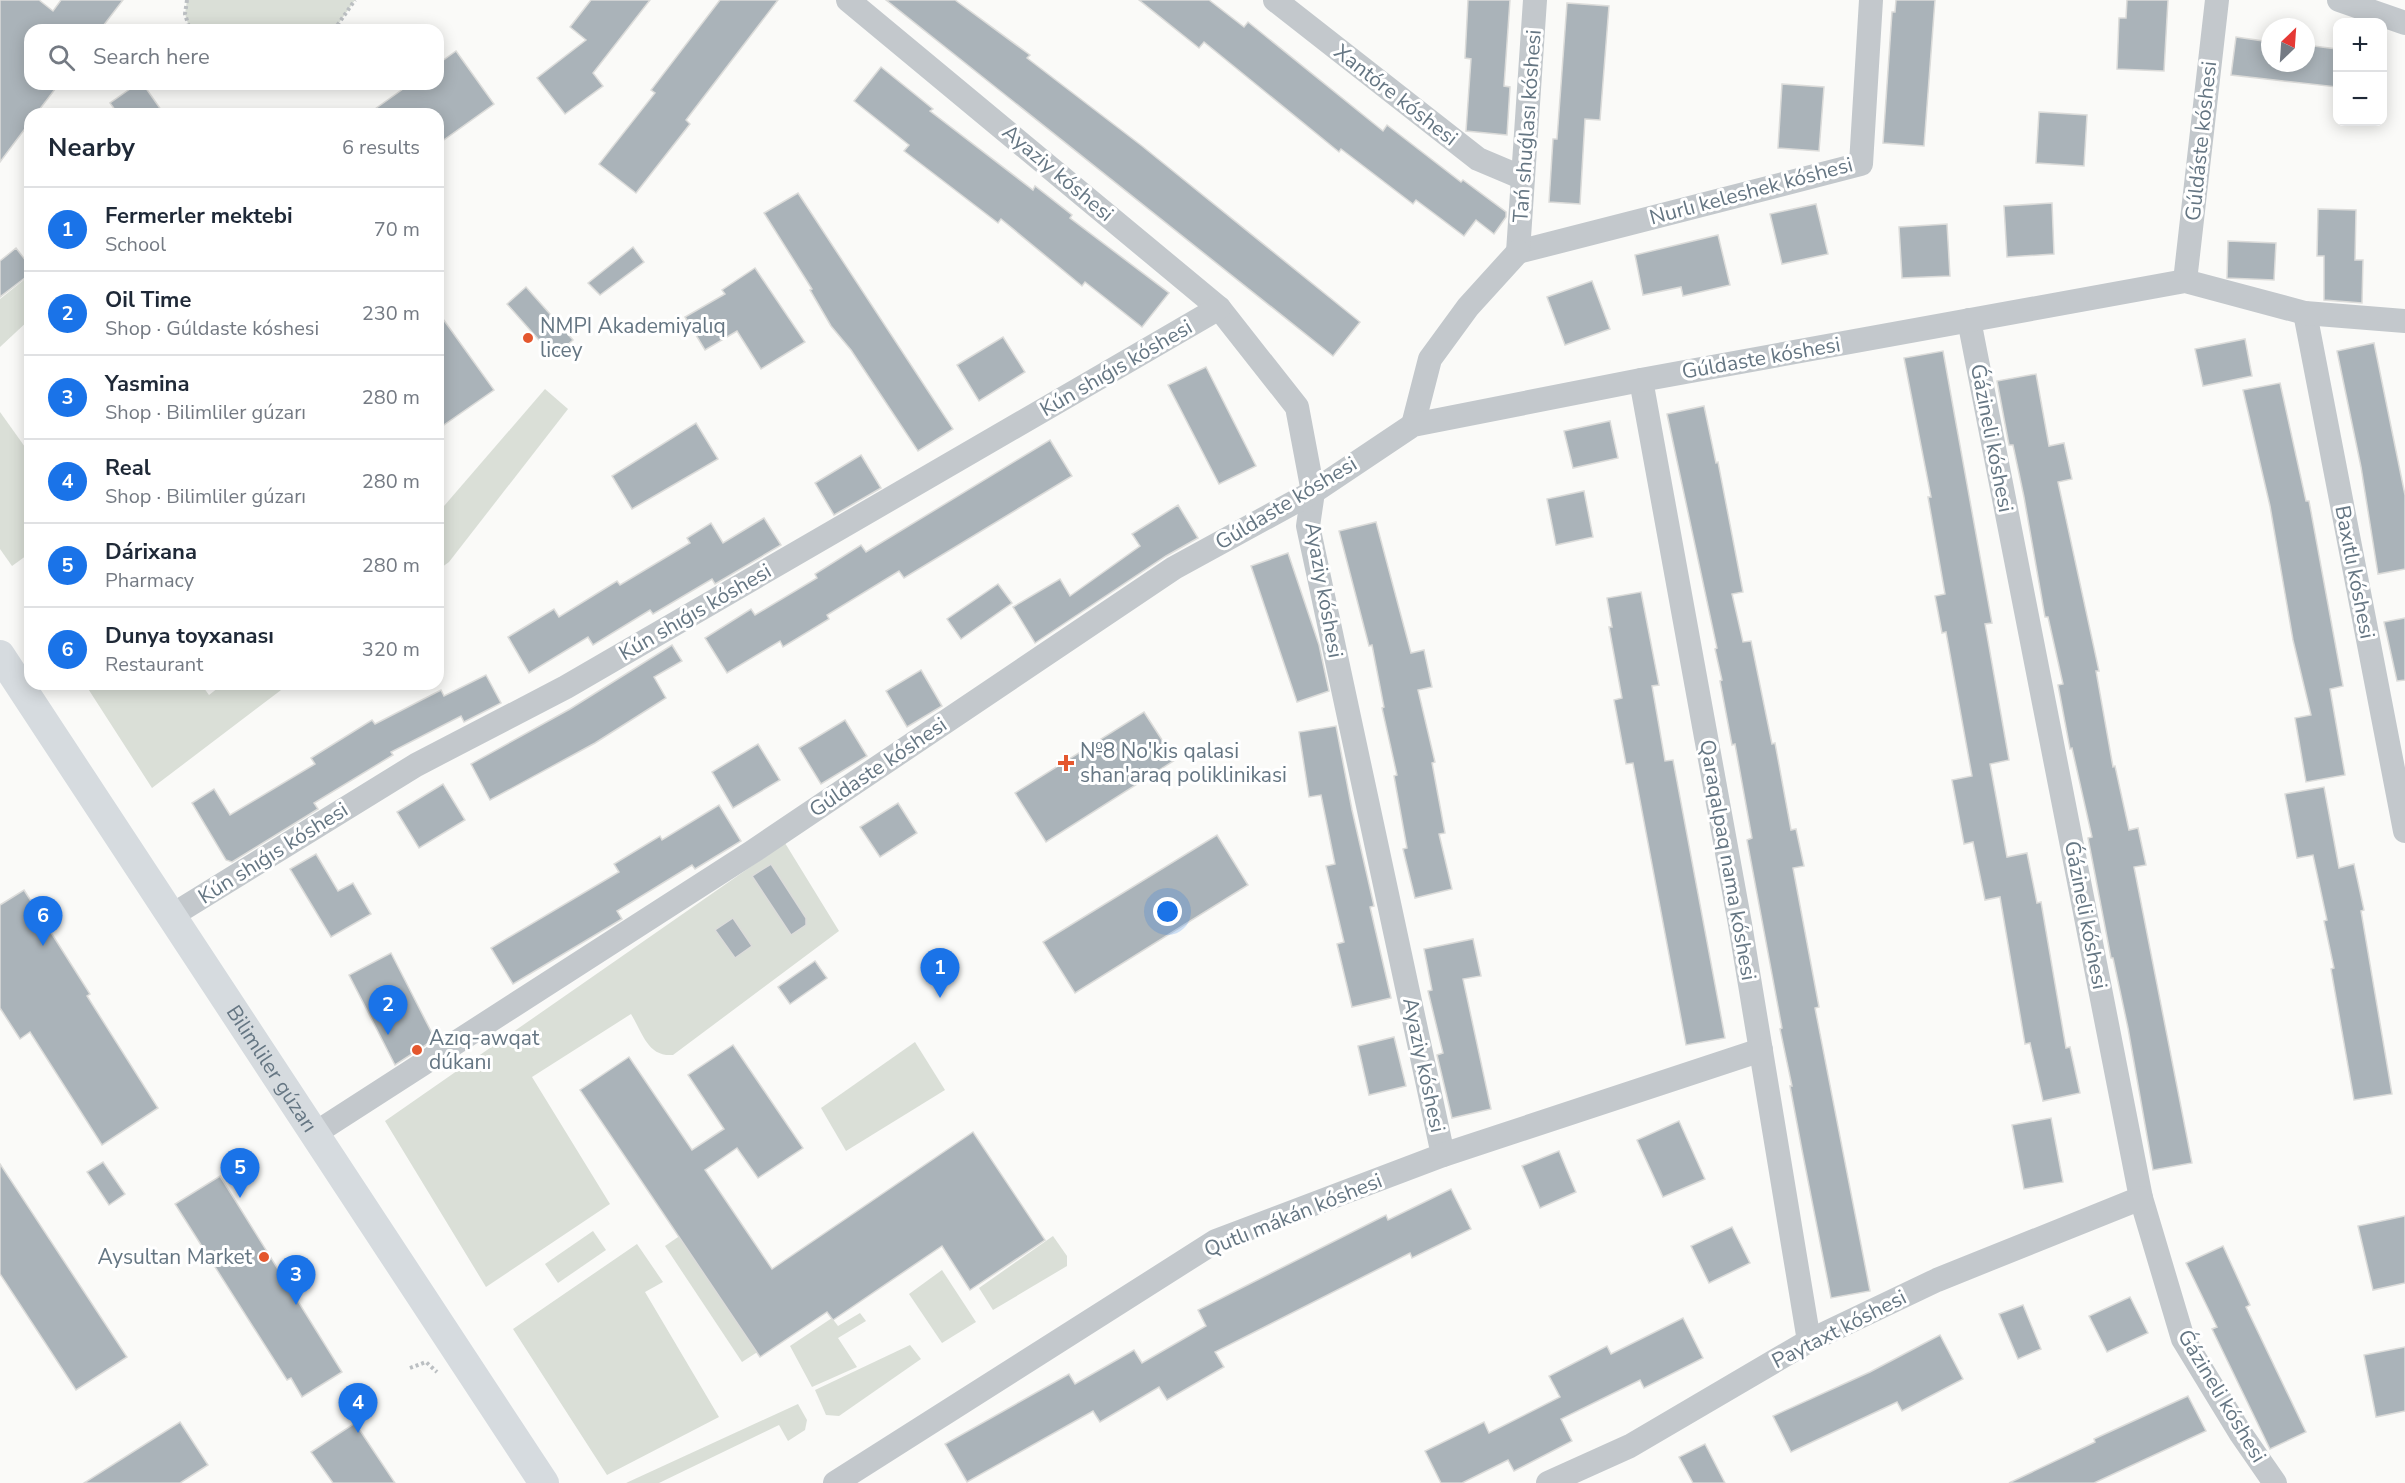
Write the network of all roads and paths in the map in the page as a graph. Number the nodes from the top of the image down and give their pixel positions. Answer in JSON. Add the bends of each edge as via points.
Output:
{"nodes":[{"id":1,"x":187,"y":0,"type":"edge"},
{"id":2,"x":355,"y":0,"type":"edge"},
{"id":3,"x":848,"y":0,"type":"edge"},
{"id":4,"x":1275,"y":0,"type":"edge"},
{"id":5,"x":1535,"y":0,"type":"edge"},
{"id":6,"x":1871,"y":0,"type":"edge"},
{"id":7,"x":2217,"y":0,"type":"edge"},
{"id":8,"x":2339,"y":0,"type":"edge"},
{"id":9,"x":2405,"y":23,"type":"edge"},
{"id":10,"x":188,"y":24,"type":"edge"},
{"id":11,"x":338,"y":24,"type":"edge"},
{"id":12,"x":1523,"y":178,"type":"junction"},
{"id":13,"x":1518,"y":252,"type":"junction"},
{"id":14,"x":2185,"y":281,"type":"junction"},
{"id":15,"x":1219,"y":308,"type":"junction"},
{"id":16,"x":2305,"y":313,"type":"junction"},
{"id":17,"x":1969,"y":320,"type":"junction"},
{"id":18,"x":2405,"y":321,"type":"edge"},
{"id":19,"x":1641,"y":380,"type":"junction"},
{"id":20,"x":1413,"y":425,"type":"junction"},
{"id":21,"x":1313,"y":492,"type":"junction"},
{"id":22,"x":0,"y":655,"type":"edge"},
{"id":23,"x":2405,"y":831,"type":"edge"},
{"id":24,"x":171,"y":916,"type":"junction"},
{"id":25,"x":1761,"y":1050,"type":"junction"},
{"id":26,"x":314,"y":1134,"type":"junction"},
{"id":27,"x":1443,"y":1155,"type":"junction"},
{"id":28,"x":2141,"y":1198,"type":"junction"},
{"id":29,"x":1809,"y":1341,"type":"junction"},
{"id":30,"x":410,"y":1368,"type":"dead end"},
{"id":31,"x":443,"y":1380,"type":"dead end"},
{"id":32,"x":544,"y":1483,"type":"edge"},
{"id":33,"x":835,"y":1483,"type":"edge"},
{"id":34,"x":1548,"y":1483,"type":"edge"},
{"id":35,"x":2275,"y":1483,"type":"edge"}],
"edges":[{"from":1,"to":10,"type":"path"},
{"from":2,"to":11,"type":"path"},
{"from":3,"to":15,"type":"street","name":"Ayaziy kóshesi"},
{"from":4,"to":12,"type":"street","name":"Xantóre kóshesi","via":[[1478,159]]},
{"from":5,"to":12,"type":"street","name":"Tań shuǵlası kóshesi"},
{"from":6,"to":13,"type":"street","name":"Nurlı keleshek kóshesi","via":[[1861,164]]},
{"from":7,"to":14,"type":"street","name":"Gúldáste kóshesi"},
{"from":8,"to":9,"type":"street"},
{"from":12,"to":13,"type":"street","name":"Tań shuǵlası kóshesi"},
{"from":13,"to":20,"type":"street","via":[[1468,307],[1430,359]]},
{"from":14,"to":16,"type":"street","name":"Gúldaste kóshesi"},
{"from":14,"to":17,"type":"street","name":"Gúldaste kóshesi"},
{"from":15,"to":21,"type":"street","name":"Ayaziy kóshesi","via":[[1297,407]]},
{"from":15,"to":24,"type":"street","name":"Kún shıǵıs kóshesi","via":[[566,687],[416,765]]},
{"from":16,"to":18,"type":"street","name":"Gúldaste kóshesi"},
{"from":16,"to":23,"type":"street","name":"Baxıtlı kóshesi"},
{"from":17,"to":19,"type":"street","name":"Gúldaste kóshesi"},
{"from":17,"to":28,"type":"street","name":"Ǵázineli kóshesi"},
{"from":19,"to":20,"type":"street","name":"Gúldaste kóshesi"},
{"from":19,"to":25,"type":"street","name":"Qaraqalpaq nama kóshesi"},
{"from":20,"to":21,"type":"street","name":"Gúldaste kóshesi"},
{"from":21,"to":26,"type":"street","name":"Gúldaste kóshesi","via":[[1174,568],[752,852]]},
{"from":21,"to":27,"type":"street","name":"Ayaziy kóshesi","via":[[1308,526]]},
{"from":22,"to":24,"type":"main road","name":"Bilimliler gúzarı"},
{"from":24,"to":26,"type":"main road","name":"Bilimliler gúzarı"},
{"from":25,"to":27,"type":"street","name":"Qutlı mákán kóshesi"},
{"from":25,"to":29,"type":"street","name":"Qaraqalpaq nama kóshesi"},
{"from":26,"to":32,"type":"main road","name":"Bilimliler gúzarı"},
{"from":27,"to":33,"type":"street","name":"Qutlı mákán kóshesi","via":[[1216,1241]]},
{"from":28,"to":29,"type":"street","name":"Paytaxt kóshesi","via":[[1937,1280]]},
{"from":28,"to":35,"type":"street","name":"Ǵázineli kóshesi","via":[[2183,1340]]},
{"from":29,"to":34,"type":"street","name":"Paytaxt kóshesi","via":[[1629,1446]]},
{"from":30,"to":31,"type":"path","via":[[426,1362]]}]}
